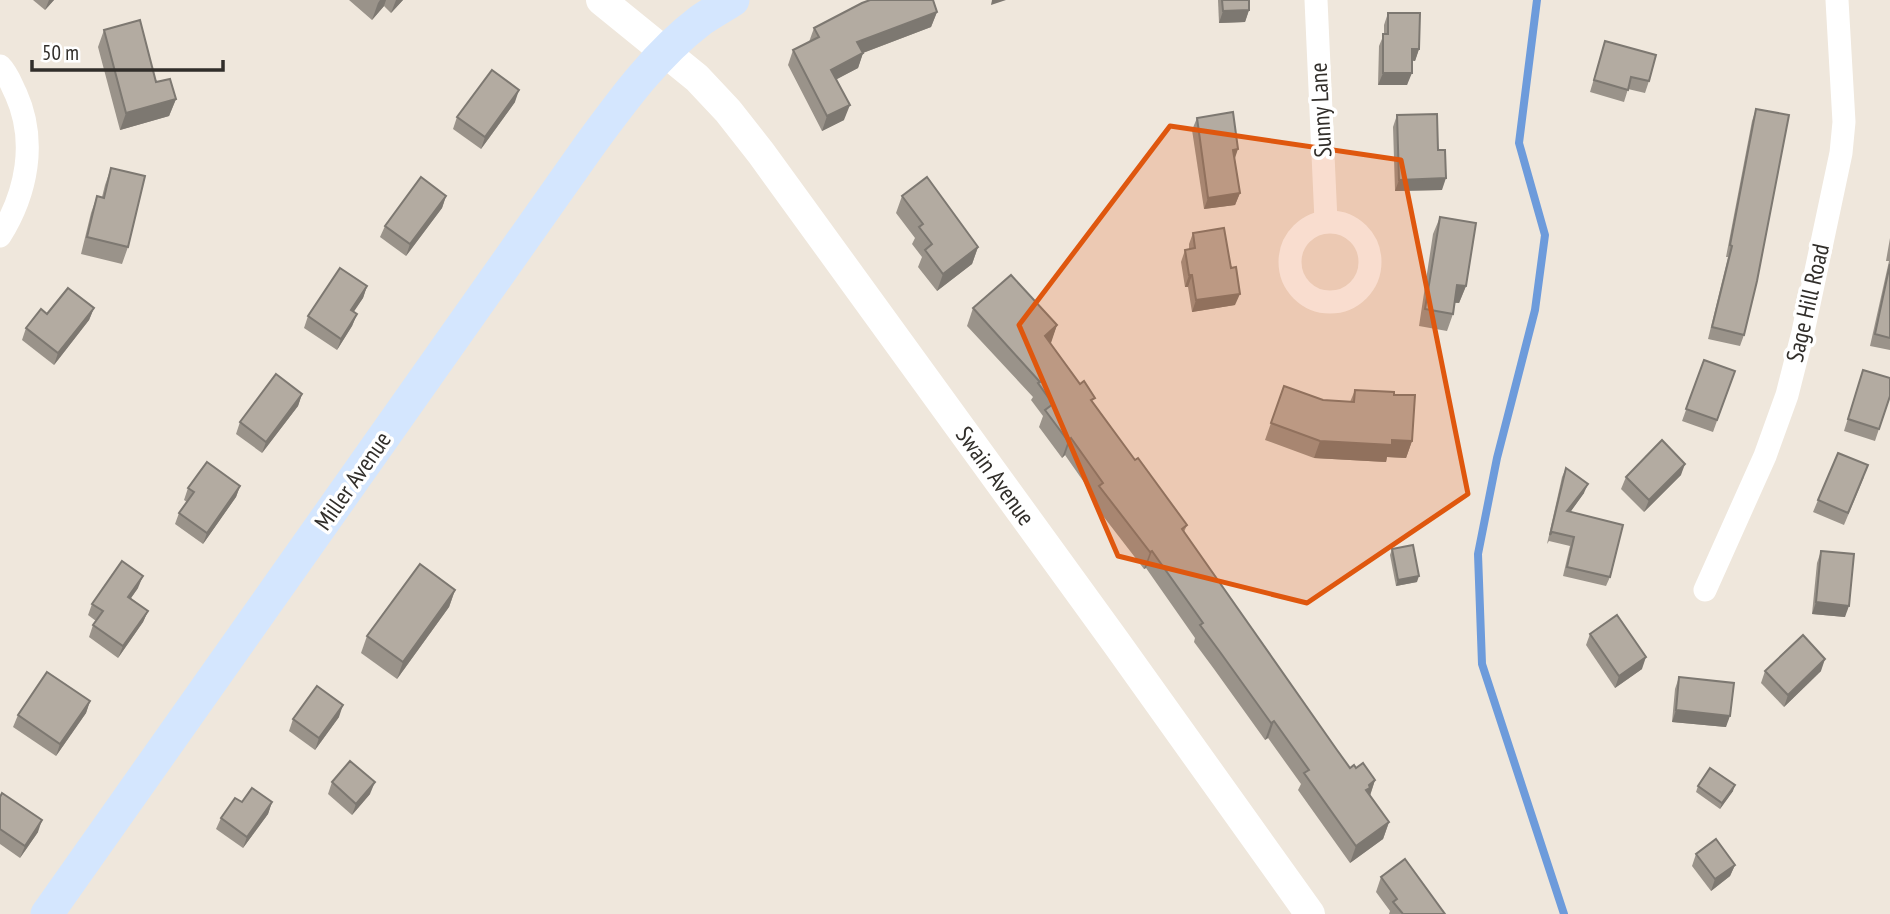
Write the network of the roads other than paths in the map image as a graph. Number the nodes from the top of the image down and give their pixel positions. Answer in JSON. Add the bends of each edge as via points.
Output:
{"nodes":[{"id":1,"x":601,"y":0,"type":"edge"},
{"id":2,"x":733,"y":0,"type":"edge"},
{"id":3,"x":1317,"y":0,"type":"edge"},
{"id":4,"x":1837,"y":0,"type":"edge"},
{"id":5,"x":665,"y":52,"type":"junction"},
{"id":6,"x":0,"y":65,"type":"edge"},
{"id":7,"x":1326,"y":221,"type":"dead end"},
{"id":8,"x":0,"y":236,"type":"edge"},
{"id":9,"x":1705,"y":590,"type":"dead end"},
{"id":10,"x":47,"y":914,"type":"edge"},
{"id":11,"x":1310,"y":914,"type":"edge"}],
"edges":[{"from":1,"to":5,"type":"street","name":"Swain Avenue"},
{"from":2,"to":5,"type":"main road","name":"Miller Avenue","via":[[701,20]]},
{"from":3,"to":7,"type":"street","name":"Sunny Lane"},
{"from":4,"to":9,"type":"street","name":"Sage Hill Road","via":[[1844,122],[1841,153],[1803,332],[1765,456]]},
{"from":5,"to":10,"type":"main road","name":"Miller Avenue","via":[[573,167]]},
{"from":5,"to":11,"type":"street","name":"Swain Avenue","via":[[728,111],[761,153]]},
{"from":6,"to":8,"type":"street","via":[[21,106],[28,144],[25,182]]}]}
